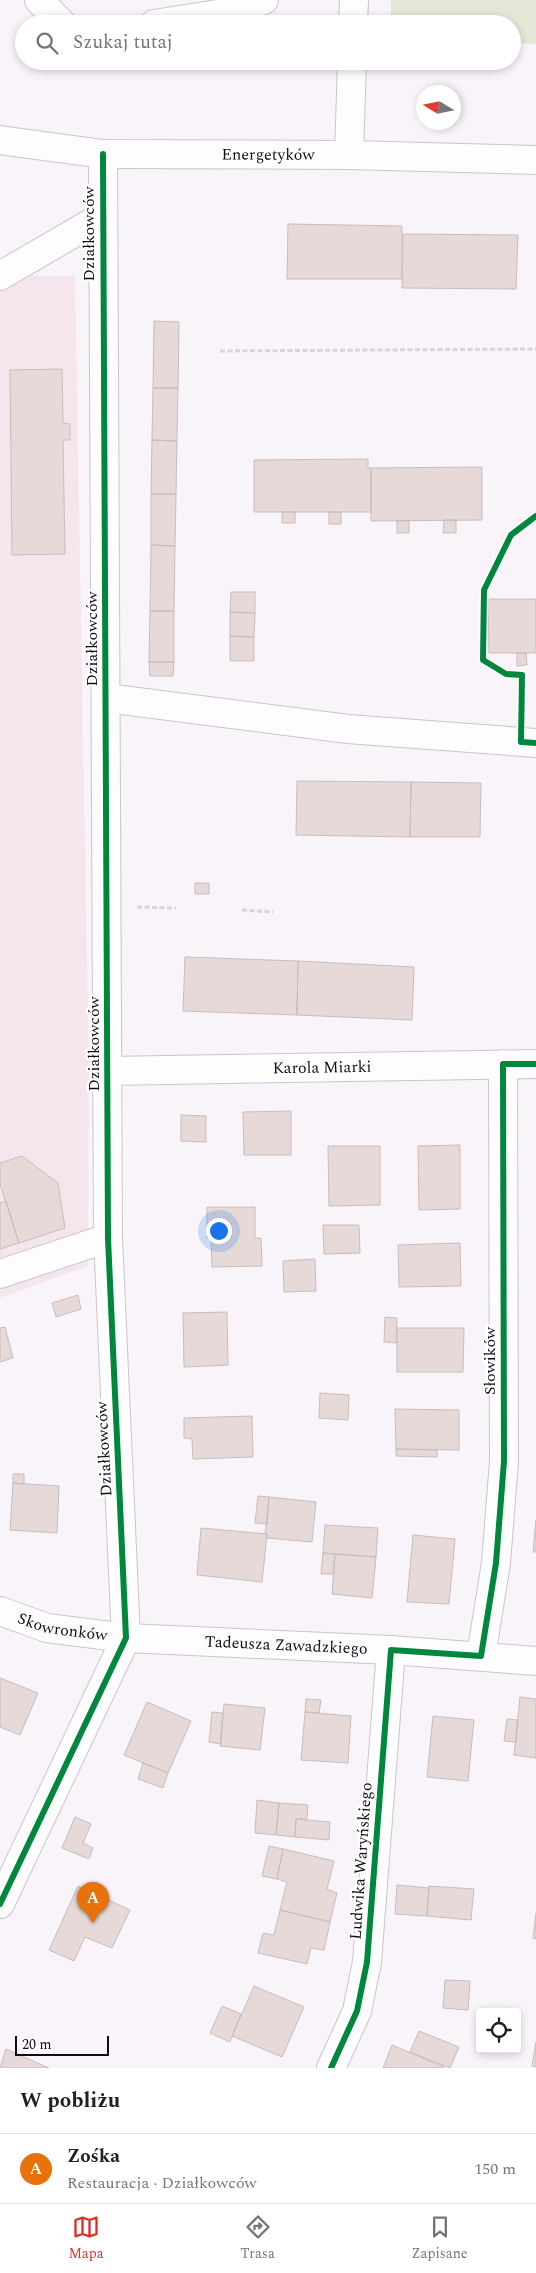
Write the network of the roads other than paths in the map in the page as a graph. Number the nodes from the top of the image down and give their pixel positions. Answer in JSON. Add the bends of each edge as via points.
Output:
{"nodes":[{"id":1,"x":39,"y":0,"type":"edge"},
{"id":2,"x":264,"y":0,"type":"edge"},
{"id":3,"x":354,"y":0,"type":"edge"},
{"id":4,"x":53,"y":15,"type":"edge"},
{"id":5,"x":211,"y":15,"type":"edge"},
{"id":6,"x":353,"y":15,"type":"edge"},
{"id":7,"x":352,"y":70,"type":"edge"},
{"id":8,"x":0,"y":140,"type":"edge"},
{"id":9,"x":103,"y":154,"type":"junction"},
{"id":10,"x":349,"y":155,"type":"junction"},
{"id":11,"x":536,"y":160,"type":"edge"},
{"id":12,"x":103,"y":216,"type":"junction"},
{"id":13,"x":0,"y":276,"type":"edge"},
{"id":14,"x":106,"y":698,"type":"junction"},
{"id":15,"x":528,"y":742,"type":"edge"},
{"id":16,"x":504,"y":1064,"type":"junction"},
{"id":17,"x":536,"y":1064,"type":"edge"},
{"id":18,"x":108,"y":1071,"type":"junction"},
{"id":19,"x":108,"y":1238,"type":"junction"},
{"id":20,"x":0,"y":1274,"type":"edge"},
{"id":21,"x":0,"y":1611,"type":"edge"},
{"id":22,"x":126,"y":1638,"type":"junction"},
{"id":23,"x":391,"y":1650,"type":"junction"},
{"id":24,"x":481,"y":1656,"type":"junction"},
{"id":25,"x":536,"y":1661,"type":"edge"},
{"id":26,"x":0,"y":1904,"type":"edge"},
{"id":27,"x":331,"y":2068,"type":"edge"}],
"edges":[{"from":1,"to":4,"type":"street"},
{"from":2,"to":5,"type":"street"},
{"from":3,"to":6,"type":"street"},
{"from":7,"to":10,"type":"street"},
{"from":8,"to":9,"type":"street","name":"Energetyków"},
{"from":9,"to":10,"type":"street","name":"Energetyków"},
{"from":9,"to":12,"type":"street","name":"Działkowców"},
{"from":10,"to":11,"type":"street","name":"Energetyków"},
{"from":12,"to":13,"type":"street"},
{"from":12,"to":14,"type":"street","name":"Działkowców"},
{"from":14,"to":15,"type":"street","via":[[348,728]]},
{"from":14,"to":18,"type":"street","name":"Działkowców"},
{"from":16,"to":17,"type":"street","name":"Karola Miarki"},
{"from":16,"to":18,"type":"street","name":"Karola Miarki"},
{"from":16,"to":24,"type":"street","name":"Słowików","via":[[504,1461],[496,1563]]},
{"from":18,"to":19,"type":"street","name":"Działkowców"},
{"from":19,"to":20,"type":"street"},
{"from":19,"to":22,"type":"street","name":"Działkowców"},
{"from":21,"to":22,"type":"street","name":"Skowronków","via":[[47,1628]]},
{"from":22,"to":23,"type":"street","name":"Tadeusza Zawadzkiego"},
{"from":22,"to":26,"type":"street","name":"Działkowców"},
{"from":23,"to":24,"type":"street","name":"Tadeusza Zawadzkiego"},
{"from":23,"to":27,"type":"street","name":"Ludwika Waryńskiego","via":[[367,1962],[357,2010]]},
{"from":24,"to":25,"type":"street","name":"Tadeusza Zawadzkiego"}]}
